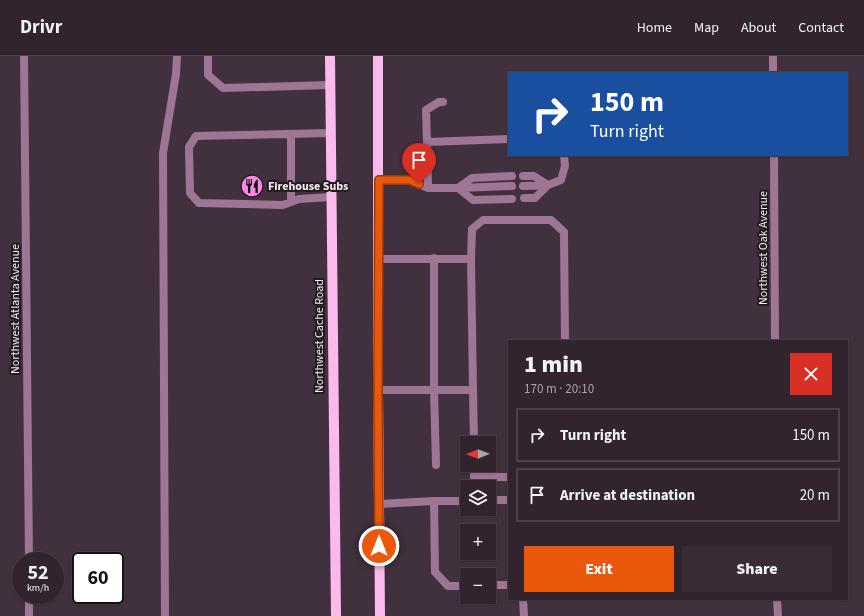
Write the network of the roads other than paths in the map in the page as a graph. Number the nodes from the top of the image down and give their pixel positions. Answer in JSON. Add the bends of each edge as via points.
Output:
{"nodes":[{"id":1,"x":24,"y":56,"type":"edge"},
{"id":2,"x":177,"y":56,"type":"edge"},
{"id":3,"x":208,"y":56,"type":"edge"},
{"id":4,"x":330,"y":56,"type":"edge"},
{"id":5,"x":378,"y":56,"type":"edge"},
{"id":6,"x":773,"y":56,"type":"edge"},
{"id":7,"x":773,"y":72,"type":"edge"},
{"id":8,"x":330,"y":85,"type":"junction"},
{"id":9,"x":443,"y":102,"type":"dead end"},
{"id":10,"x":291,"y":134,"type":"junction"},
{"id":11,"x":331,"y":134,"type":"junction"},
{"id":12,"x":508,"y":139,"type":"edge"},
{"id":13,"x":427,"y":142,"type":"junction"},
{"id":14,"x":564,"y":156,"type":"edge"},
{"id":15,"x":774,"y":156,"type":"edge"},
{"id":16,"x":512,"y":176,"type":"dead end"},
{"id":17,"x":523,"y":176,"type":"dead end"},
{"id":18,"x":379,"y":180,"type":"junction"},
{"id":19,"x":548,"y":185,"type":"junction"},
{"id":20,"x":512,"y":186,"type":"dead end"},
{"id":21,"x":523,"y":186,"type":"dead end"},
{"id":22,"x":428,"y":188,"type":"junction"},
{"id":23,"x":458,"y":188,"type":"junction"},
{"id":24,"x":331,"y":197,"type":"junction"},
{"id":25,"x":524,"y":198,"type":"dead end"},
{"id":26,"x":512,"y":199,"type":"dead end"},
{"id":27,"x":291,"y":202,"type":"junction"},
{"id":28,"x":434,"y":258,"type":"junction"},
{"id":29,"x":471,"y":258,"type":"junction"},
{"id":30,"x":378,"y":259,"type":"junction"},
{"id":31,"x":565,"y":340,"type":"edge"},
{"id":32,"x":775,"y":340,"type":"edge"},
{"id":33,"x":434,"y":389,"type":"junction"},
{"id":34,"x":378,"y":390,"type":"junction"},
{"id":35,"x":473,"y":390,"type":"junction"},
{"id":36,"x":474,"y":436,"type":"edge"},
{"id":37,"x":436,"y":465,"type":"dead end"},
{"id":38,"x":474,"y":472,"type":"edge"},
{"id":39,"x":508,"y":477,"type":"edge"},
{"id":40,"x":496,"y":500,"type":"edge"},
{"id":41,"x":508,"y":500,"type":"edge"},
{"id":42,"x":434,"y":501,"type":"junction"},
{"id":43,"x":460,"y":501,"type":"edge"},
{"id":44,"x":379,"y":504,"type":"junction"},
{"id":45,"x":29,"y":552,"type":"edge"},
{"id":46,"x":496,"y":585,"type":"edge"},
{"id":47,"x":508,"y":585,"type":"edge"},
{"id":48,"x":460,"y":586,"type":"edge"},
{"id":49,"x":524,"y":600,"type":"edge"},
{"id":50,"x":777,"y":600,"type":"edge"},
{"id":51,"x":29,"y":604,"type":"edge"},
{"id":52,"x":29,"y":616,"type":"edge"},
{"id":53,"x":165,"y":616,"type":"edge"},
{"id":54,"x":336,"y":616,"type":"edge"},
{"id":55,"x":380,"y":616,"type":"edge"},
{"id":56,"x":524,"y":616,"type":"edge"},
{"id":57,"x":778,"y":616,"type":"edge"}],
"edges":[{"from":1,"to":45,"type":"street","name":"Northwest Atlanta Avenue"},
{"from":2,"to":53,"type":"street","via":[[163,153]]},
{"from":3,"to":8,"type":"street","via":[[208,75],[223,88]]},
{"from":4,"to":8,"type":"main road","name":"Northwest Cache Road"},
{"from":5,"to":18,"type":"main road"},
{"from":6,"to":7,"type":"street"},
{"from":8,"to":11,"type":"main road","name":"Northwest Cache Road"},
{"from":9,"to":13,"type":"street","via":[[426,110]]},
{"from":10,"to":11,"type":"street"},
{"from":10,"to":27,"type":"street"},
{"from":10,"to":27,"type":"street","via":[[196,136],[189,147],[190,193],[199,204],[283,205]]},
{"from":11,"to":24,"type":"main road","name":"Northwest Cache Road"},
{"from":12,"to":13,"type":"street"},
{"from":13,"to":22,"type":"street"},
{"from":14,"to":19,"type":"street","via":[[565,166],[561,180]]},
{"from":15,"to":32,"type":"street","name":"Northwest Oak Avenue"},
{"from":16,"to":23,"type":"street","via":[[472,178]]},
{"from":17,"to":19,"type":"street","via":[[534,176]]},
{"from":18,"to":22,"type":"street","via":[[410,180]]},
{"from":18,"to":30,"type":"main road"},
{"from":19,"to":21,"type":"street"},
{"from":19,"to":25,"type":"street","via":[[535,198]]},
{"from":20,"to":23,"type":"street"},
{"from":22,"to":23,"type":"street"},
{"from":23,"to":26,"type":"street","via":[[473,200]]},
{"from":24,"to":27,"type":"street","via":[[298,199]]},
{"from":24,"to":54,"type":"main road","name":"Northwest Cache Road"},
{"from":28,"to":29,"type":"street"},
{"from":28,"to":30,"type":"street"},
{"from":28,"to":33,"type":"street"},
{"from":29,"to":31,"type":"street","via":[[472,229],[483,220],[551,220],[564,232]]},
{"from":29,"to":35,"type":"street"},
{"from":30,"to":34,"type":"main road"},
{"from":33,"to":34,"type":"street"},
{"from":33,"to":35,"type":"street"},
{"from":33,"to":37,"type":"street"},
{"from":34,"to":44,"type":"main road"},
{"from":35,"to":36,"type":"street"},
{"from":38,"to":39,"type":"street","via":[[474,477]]},
{"from":40,"to":41,"type":"street"},
{"from":42,"to":43,"type":"street"},
{"from":42,"to":44,"type":"street"},
{"from":42,"to":48,"type":"street","via":[[435,572],[448,586]]},
{"from":44,"to":55,"type":"main road"},
{"from":46,"to":47,"type":"street"},
{"from":49,"to":56,"type":"street"},
{"from":50,"to":57,"type":"street"},
{"from":51,"to":52,"type":"street"}]}
